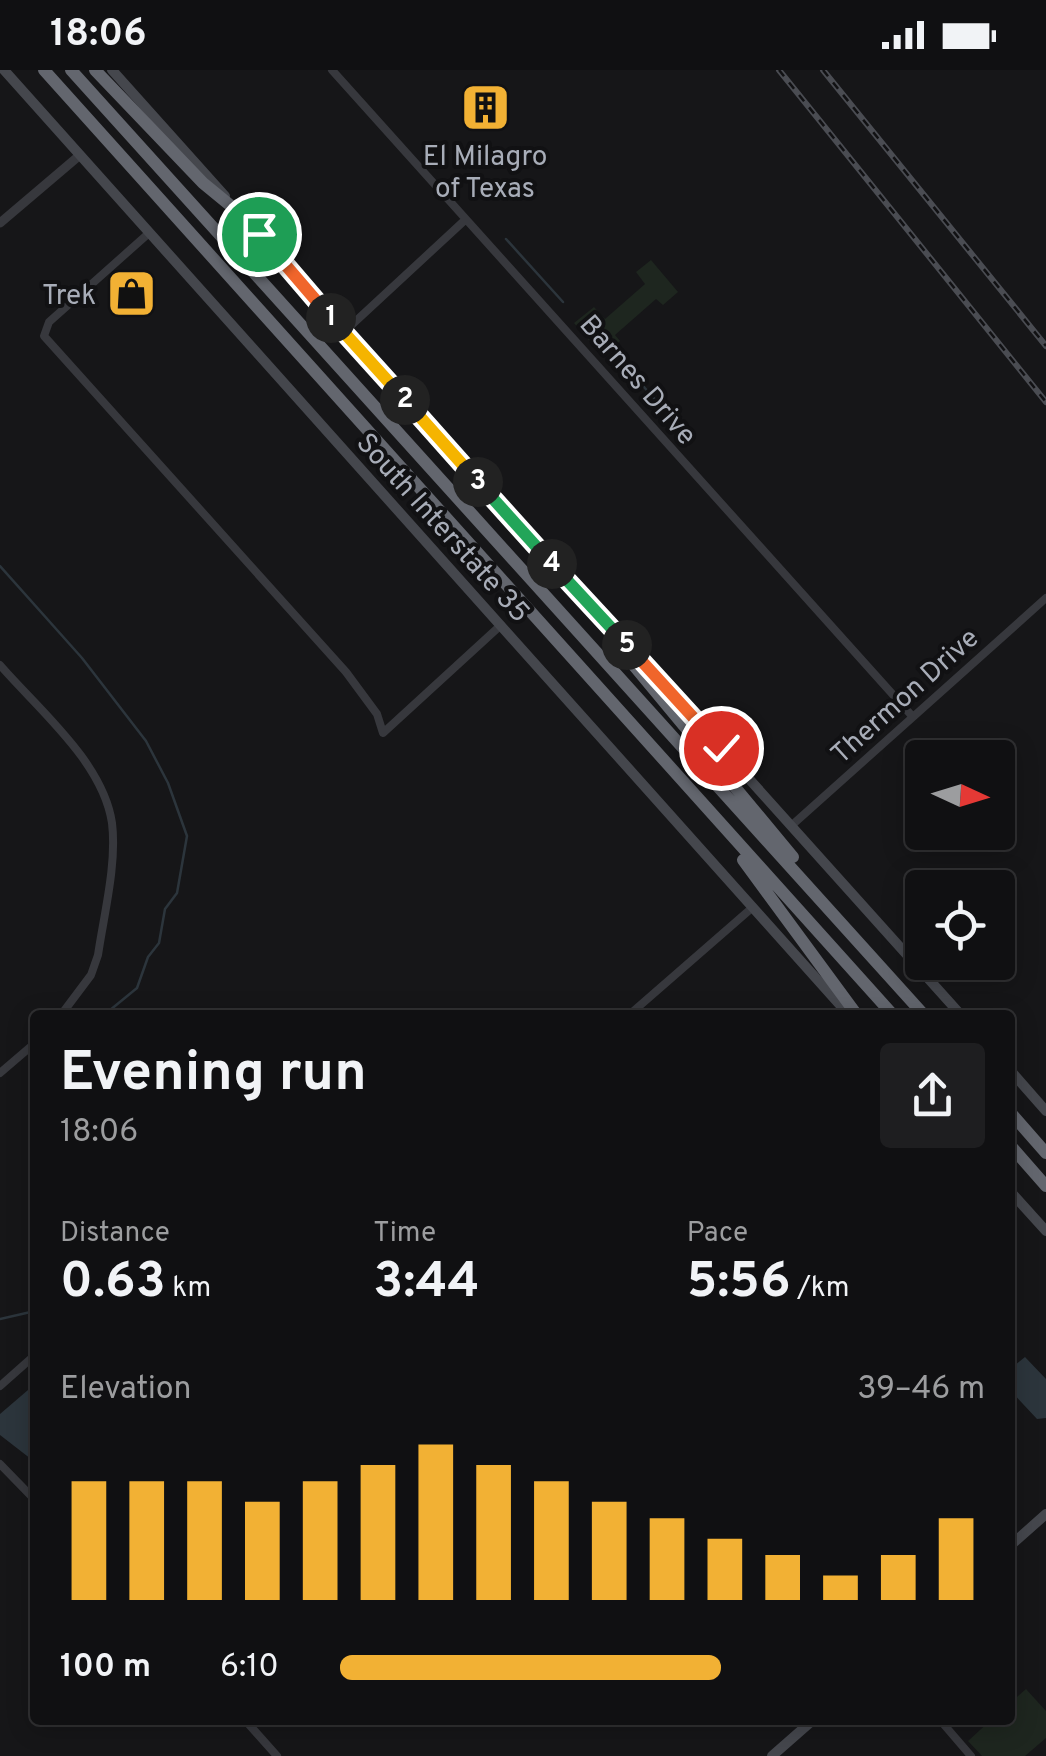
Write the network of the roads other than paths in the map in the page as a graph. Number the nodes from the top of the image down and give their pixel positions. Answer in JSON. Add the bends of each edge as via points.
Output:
{"nodes":[{"id":1,"x":4,"y":70,"type":"edge"},
{"id":2,"x":44,"y":70,"type":"edge"},
{"id":3,"x":71,"y":70,"type":"edge"},
{"id":4,"x":95,"y":70,"type":"edge"},
{"id":5,"x":332,"y":70,"type":"edge"},
{"id":6,"x":115,"y":71,"type":"edge"},
{"id":7,"x":80,"y":155,"type":"junction"},
{"id":8,"x":242,"y":215,"type":"junction"},
{"id":9,"x":465,"y":220,"type":"junction"},
{"id":10,"x":0,"y":223,"type":"edge"},
{"id":11,"x":148,"y":232,"type":"junction"},
{"id":12,"x":344,"y":332,"type":"junction"},
{"id":13,"x":1046,"y":598,"type":"edge"},
{"id":14,"x":500,"y":624,"type":"junction"},
{"id":15,"x":610,"y":627,"type":"junction"},
{"id":16,"x":0,"y":665,"type":"edge"},
{"id":17,"x":912,"y":717,"type":"junction"},
{"id":18,"x":694,"y":794,"type":"junction"},
{"id":19,"x":791,"y":826,"type":"junction"},
{"id":20,"x":753,"y":907,"type":"junction"},
{"id":21,"x":856,"y":938,"type":"junction"},
{"id":22,"x":65,"y":1010,"type":"edge"},
{"id":23,"x":635,"y":1010,"type":"edge"},
{"id":24,"x":846,"y":1010,"type":"edge"},
{"id":25,"x":853,"y":1010,"type":"edge"},
{"id":26,"x":888,"y":1010,"type":"edge"},
{"id":27,"x":920,"y":1010,"type":"edge"},
{"id":28,"x":957,"y":1010,"type":"edge"},
{"id":29,"x":30,"y":1046,"type":"edge"},
{"id":30,"x":0,"y":1073,"type":"edge"},
{"id":31,"x":1015,"y":1076,"type":"edge"},
{"id":32,"x":1046,"y":1110,"type":"edge"},
{"id":33,"x":1015,"y":1118,"type":"edge"},
{"id":34,"x":1015,"y":1152,"type":"edge"},
{"id":35,"x":1046,"y":1153,"type":"edge"},
{"id":36,"x":1046,"y":1186,"type":"edge"},
{"id":37,"x":1015,"y":1197,"type":"edge"},
{"id":38,"x":1046,"y":1231,"type":"edge"},
{"id":39,"x":30,"y":1360,"type":"edge"},
{"id":40,"x":0,"y":1386,"type":"edge"},
{"id":41,"x":0,"y":1464,"type":"edge"},
{"id":42,"x":30,"y":1495,"type":"edge"},
{"id":43,"x":1046,"y":1514,"type":"edge"},
{"id":44,"x":1015,"y":1542,"type":"edge"},
{"id":45,"x":249,"y":1725,"type":"edge"},
{"id":46,"x":807,"y":1725,"type":"edge"},
{"id":47,"x":944,"y":1725,"type":"edge"},
{"id":48,"x":276,"y":1756,"type":"edge"},
{"id":49,"x":772,"y":1756,"type":"edge"},
{"id":50,"x":971,"y":1756,"type":"edge"}],
"edges":[{"from":1,"to":7,"type":"main road","name":"South Interstate 35"},
{"from":2,"to":18,"type":"highway"},
{"from":3,"to":21,"type":"highway"},
{"from":4,"to":8,"type":"highway"},
{"from":5,"to":9,"type":"street","name":"Barnes Drive"},
{"from":6,"to":8,"type":"main road","name":"South Interstate 35"},
{"from":7,"to":10,"type":"street"},
{"from":7,"to":11,"type":"main road","name":"South Interstate 35"},
{"from":8,"to":12,"type":"main road","name":"South Interstate 35"},
{"from":9,"to":12,"type":"street"},
{"from":9,"to":17,"type":"street","name":"Barnes Drive"},
{"from":11,"to":14,"type":"main road","name":"South Interstate 35"},
{"from":11,"to":14,"type":"street","via":[[49,322],[44,336],[346,672],[383,733]]},
{"from":12,"to":15,"type":"main road","name":"South Interstate 35"},
{"from":13,"to":17,"type":"street","name":"Thermon Drive"},
{"from":14,"to":20,"type":"main road","name":"South Interstate 35"},
{"from":15,"to":19,"type":"main road","name":"South Interstate 35"},
{"from":15,"to":21,"type":"highway","via":[[635,668]]},
{"from":16,"to":22,"type":"street","via":[[85,764],[106,798],[112,824],[98,955]]},
{"from":17,"to":19,"type":"street","name":"Thermon Drive"},
{"from":18,"to":25,"type":"highway"},
{"from":18,"to":26,"type":"highway"},
{"from":19,"to":28,"type":"main road","name":"South Interstate 35"},
{"from":20,"to":23,"type":"street"},
{"from":20,"to":24,"type":"main road","name":"South Interstate 35"},
{"from":21,"to":27,"type":"highway"},
{"from":29,"to":30,"type":"street"},
{"from":31,"to":32,"type":"main road"},
{"from":33,"to":35,"type":"highway"},
{"from":34,"to":36,"type":"highway"},
{"from":37,"to":38,"type":"main road"},
{"from":39,"to":40,"type":"street"},
{"from":41,"to":42,"type":"street"},
{"from":43,"to":44,"type":"main road"},
{"from":45,"to":48,"type":"street"},
{"from":46,"to":49,"type":"main road"},
{"from":47,"to":50,"type":"street"}]}
